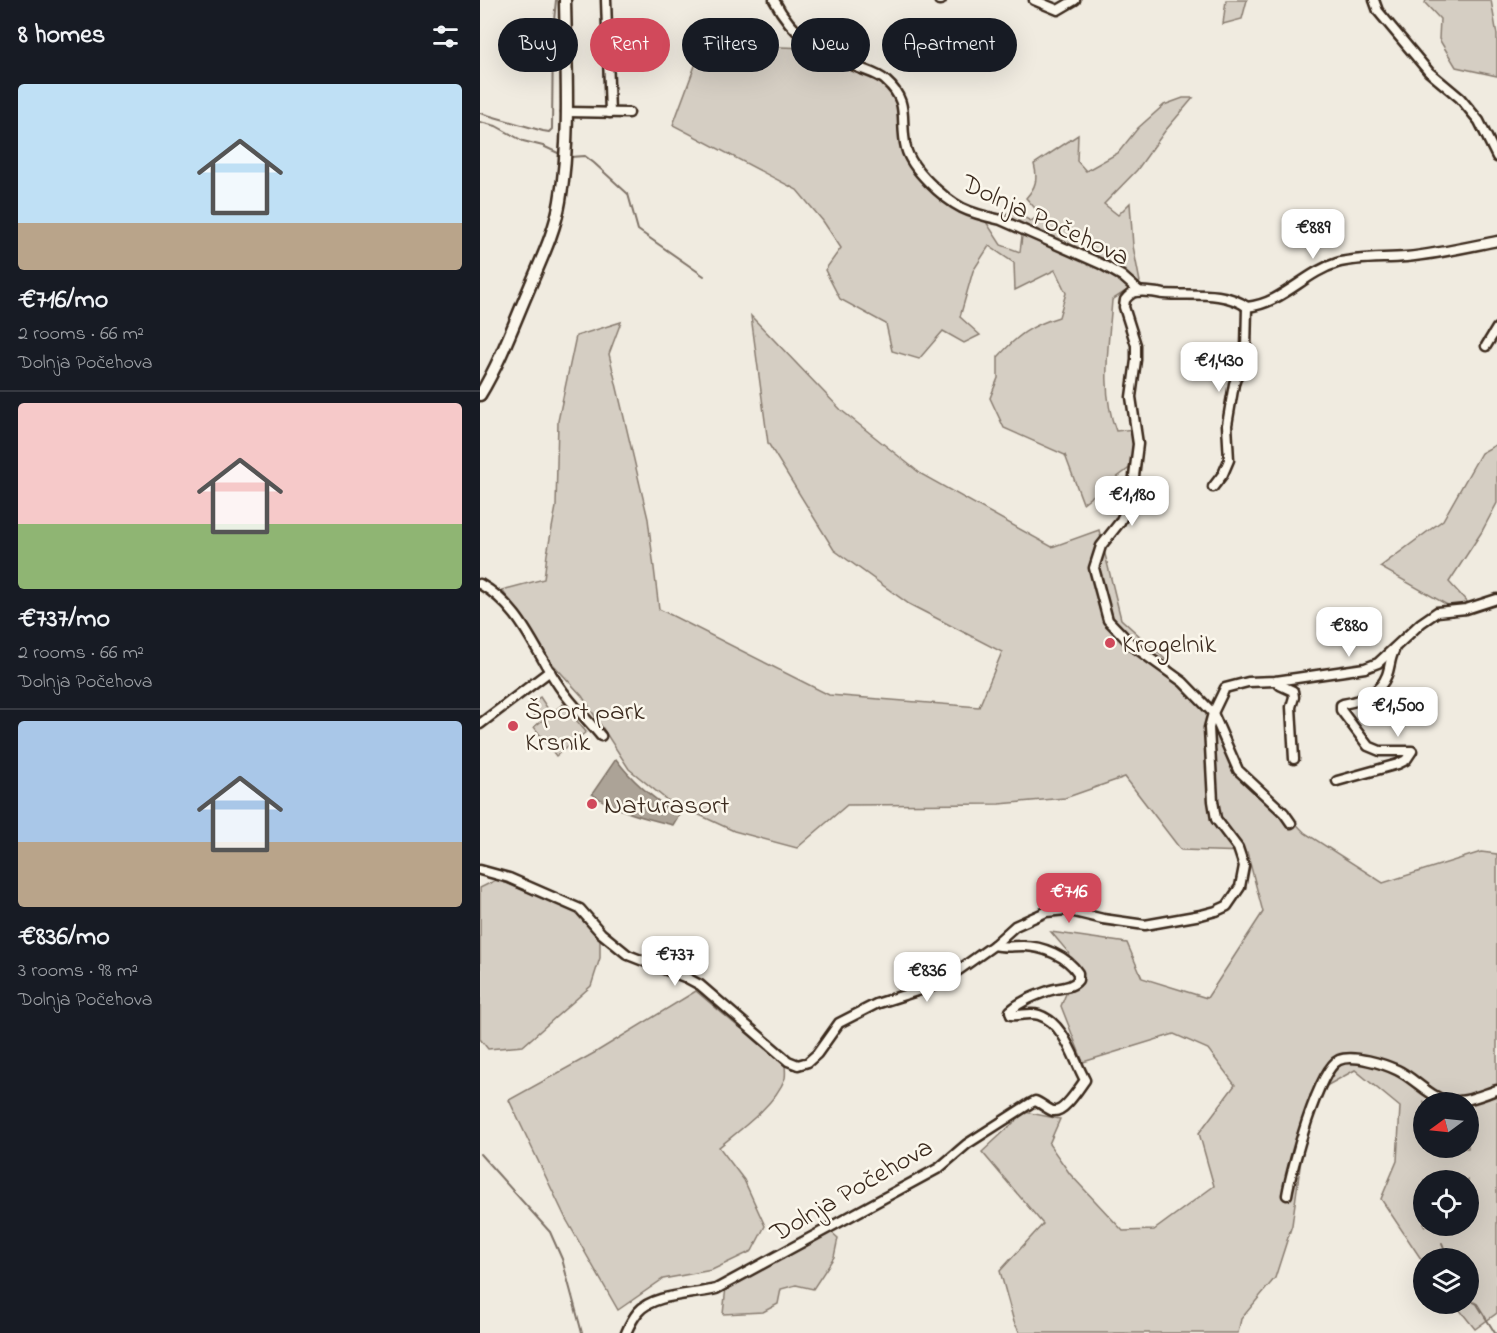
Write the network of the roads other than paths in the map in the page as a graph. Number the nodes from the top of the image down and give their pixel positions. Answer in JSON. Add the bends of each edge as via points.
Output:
{"nodes":[{"id":1,"x":565,"y":0,"type":"edge"},
{"id":2,"x":606,"y":0,"type":"edge"},
{"id":3,"x":774,"y":0,"type":"edge"},
{"id":4,"x":1034,"y":0,"type":"edge"},
{"id":5,"x":1075,"y":0,"type":"edge"},
{"id":6,"x":1374,"y":0,"type":"edge"},
{"id":7,"x":566,"y":112,"type":"junction"},
{"id":8,"x":610,"y":113,"type":"junction"},
{"id":9,"x":629,"y":113,"type":"dead end"},
{"id":10,"x":1497,"y":157,"type":"edge"},
{"id":11,"x":1497,"y":240,"type":"edge"},
{"id":12,"x":1138,"y":291,"type":"junction"},
{"id":13,"x":1247,"y":307,"type":"junction"},
{"id":14,"x":1497,"y":328,"type":"edge"},
{"id":15,"x":1486,"y":345,"type":"dead end"},
{"id":16,"x":480,"y":394,"type":"edge"},
{"id":17,"x":1213,"y":487,"type":"dead end"},
{"id":18,"x":480,"y":584,"type":"edge"},
{"id":19,"x":1497,"y":598,"type":"edge"},
{"id":20,"x":1400,"y":642,"type":"junction"},
{"id":21,"x":550,"y":672,"type":"junction"},
{"id":22,"x":1276,"y":681,"type":"junction"},
{"id":23,"x":1213,"y":713,"type":"junction"},
{"id":24,"x":480,"y":724,"type":"edge"},
{"id":25,"x":601,"y":736,"type":"dead end"},
{"id":26,"x":1294,"y":759,"type":"dead end"},
{"id":27,"x":1337,"y":781,"type":"dead end"},
{"id":28,"x":1291,"y":823,"type":"dead end"},
{"id":29,"x":480,"y":870,"type":"edge"},
{"id":30,"x":994,"y":945,"type":"junction"},
{"id":31,"x":1497,"y":1090,"type":"edge"},
{"id":32,"x":1287,"y":1195,"type":"dead end"},
{"id":33,"x":626,"y":1333,"type":"edge"}],
"edges":[{"from":1,"to":7,"type":"main road"},
{"from":2,"to":8,"type":"street"},
{"from":3,"to":12,"type":"street","name":"Dolnja Počehova","via":[[785,21],[805,40],[884,79],[898,94],[903,106],[906,149],[915,168],[940,192],[961,207],[1001,220],[1101,264]]},
{"from":4,"to":5,"type":"street","via":[[1058,10]]},
{"from":6,"to":10,"type":"street","via":[[1378,11],[1430,72],[1479,121]]},
{"from":7,"to":8,"type":"street"},
{"from":7,"to":16,"type":"main road","via":[[563,183],[555,225],[505,346]]},
{"from":8,"to":9,"type":"street"},
{"from":11,"to":13,"type":"street","via":[[1338,263],[1271,301]]},
{"from":12,"to":13,"type":"street","via":[[1220,296]]},
{"from":12,"to":23,"type":"street","name":"Dolnja Počehova","via":[[1130,294],[1124,307],[1136,345],[1131,397],[1138,444],[1131,500],[1101,546],[1094,568],[1108,620],[1133,646],[1183,682]]},
{"from":13,"to":17,"type":"street","via":[[1245,350],[1227,425],[1229,460]]},
{"from":14,"to":15,"type":"street"},
{"from":18,"to":21,"type":"street","via":[[513,610]]},
{"from":19,"to":20,"type":"street","via":[[1466,609],[1437,612]]},
{"from":20,"to":22,"type":"street","via":[[1378,663],[1365,668]]},
{"from":20,"to":27,"type":"street","via":[[1392,654],[1386,678],[1370,695],[1359,702],[1341,705],[1341,710],[1368,746],[1380,751],[1412,751],[1398,764]]},
{"from":21,"to":24,"type":"street"},
{"from":21,"to":25,"type":"street"},
{"from":22,"to":23,"type":"street","via":[[1225,688]]},
{"from":22,"to":26,"type":"street","via":[[1293,692]]},
{"from":23,"to":28,"type":"street","via":[[1238,770]]},
{"from":23,"to":30,"type":"street","via":[[1209,728],[1216,819],[1239,848],[1244,866],[1240,887],[1227,906],[1146,925],[1055,910],[1020,923]]},
{"from":29,"to":30,"type":"street","via":[[509,878],[580,909],[628,955],[700,985],[788,1061],[798,1065],[817,1054],[839,1023],[876,1004],[939,984]]},
{"from":30,"to":33,"type":"street","name":"Dolnja Počehova","via":[[1037,948],[1066,960],[1078,973],[1072,986],[1051,990],[1010,1011],[1011,1015],[1041,1015],[1064,1036],[1085,1080],[1063,1108],[1052,1110],[1031,1102],[966,1144],[939,1168],[716,1289],[652,1300],[636,1314]]},
{"from":31,"to":32,"type":"street","via":[[1459,1101],[1443,1100],[1399,1070],[1364,1059],[1340,1060],[1331,1067],[1303,1128]]}]}
